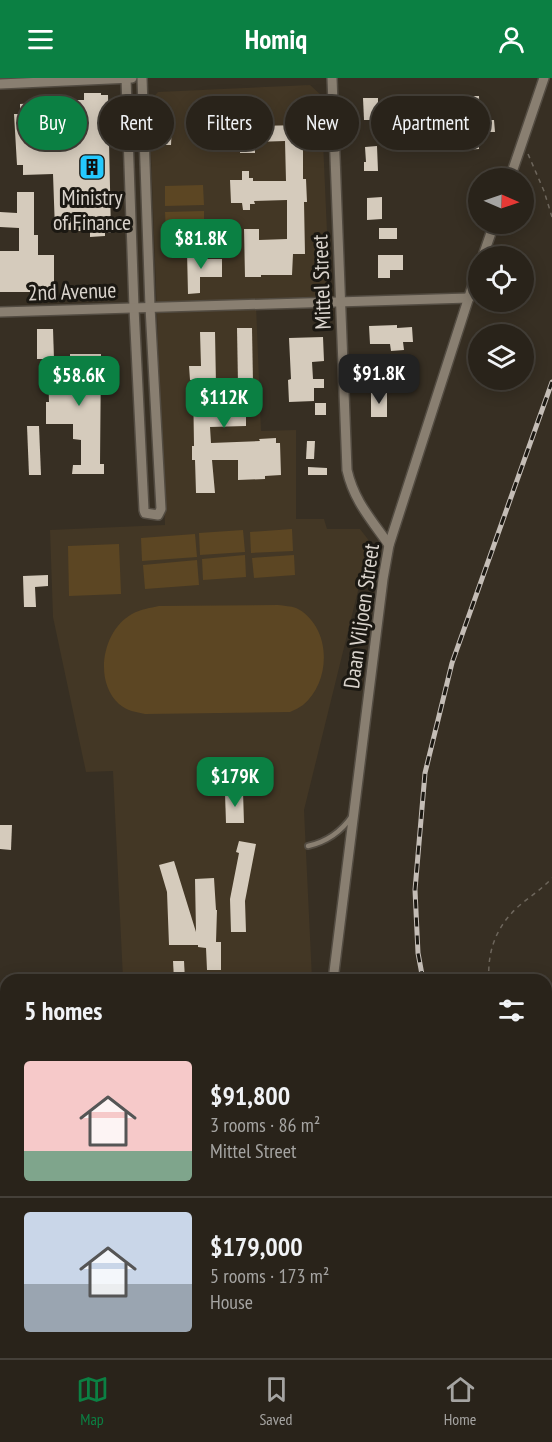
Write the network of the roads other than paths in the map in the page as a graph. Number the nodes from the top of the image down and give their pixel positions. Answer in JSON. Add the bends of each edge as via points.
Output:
{"nodes":[{"id":1,"x":126,"y":78,"type":"edge"},
{"id":2,"x":132,"y":78,"type":"edge"},
{"id":3,"x":142,"y":78,"type":"edge"},
{"id":4,"x":332,"y":78,"type":"edge"},
{"id":5,"x":544,"y":78,"type":"edge"},
{"id":6,"x":0,"y":84,"type":"edge"},
{"id":7,"x":513,"y":168,"type":"edge"},
{"id":8,"x":468,"y":298,"type":"edge"},
{"id":9,"x":341,"y":301,"type":"junction"},
{"id":10,"x":468,"y":301,"type":"edge"},
{"id":11,"x":150,"y":307,"type":"junction"},
{"id":12,"x":134,"y":308,"type":"junction"},
{"id":13,"x":0,"y":312,"type":"edge"},
{"id":14,"x":389,"y":545,"type":"junction"},
{"id":15,"x":355,"y":811,"type":"junction"},
{"id":16,"x":308,"y":846,"type":"dead end"},
{"id":17,"x":334,"y":974,"type":"edge"}],
"edges":[{"from":1,"to":2,"type":"street"},
{"from":1,"to":6,"type":"street"},
{"from":1,"to":12,"type":"street"},
{"from":3,"to":11,"type":"street"},
{"from":4,"to":9,"type":"street","name":"Mittel Street"},
{"from":5,"to":7,"type":"street"},
{"from":8,"to":9,"type":"street","name":"2nd Avenue"},
{"from":9,"to":11,"type":"street","name":"2nd Avenue"},
{"from":9,"to":14,"type":"street","name":"Mittel Street","via":[[347,470],[358,502]]},
{"from":10,"to":14,"type":"street","name":"Daan Viljoen Street"},
{"from":11,"to":12,"type":"street","name":"2nd Avenue"},
{"from":11,"to":12,"type":"street","via":[[161,509],[158,514],[147,514],[144,510]]},
{"from":12,"to":13,"type":"street","name":"2nd Avenue"},
{"from":14,"to":15,"type":"street","name":"Daan Viljoen Street"},
{"from":15,"to":16,"type":"lane","via":[[332,837]]},
{"from":15,"to":17,"type":"street","name":"Daan Viljoen Street"}]}
